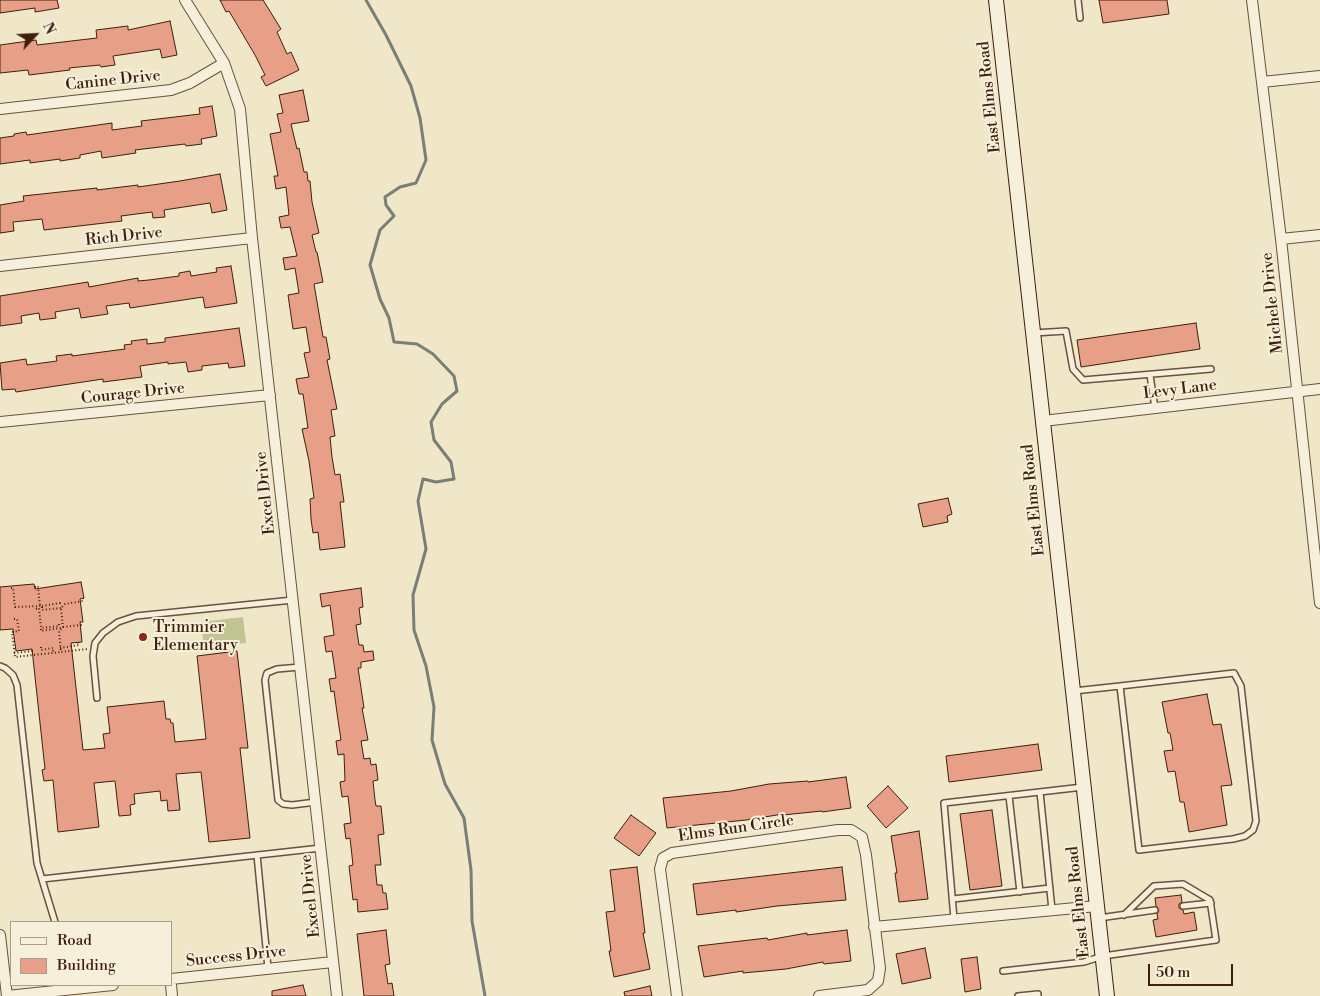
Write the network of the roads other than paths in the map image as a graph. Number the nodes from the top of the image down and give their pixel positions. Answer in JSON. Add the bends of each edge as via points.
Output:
{"nodes":[{"id":1,"x":185,"y":0,"type":"edge"},
{"id":2,"x":996,"y":0,"type":"edge"},
{"id":3,"x":1078,"y":0,"type":"edge"},
{"id":4,"x":1252,"y":0,"type":"edge"},
{"id":5,"x":1080,"y":18,"type":"dead end"},
{"id":6,"x":224,"y":62,"type":"junction"},
{"id":7,"x":1320,"y":76,"type":"edge"},
{"id":8,"x":1262,"y":82,"type":"junction"},
{"id":9,"x":0,"y":109,"type":"edge"},
{"id":10,"x":1320,"y":235,"type":"edge"},
{"id":11,"x":252,"y":238,"type":"junction"},
{"id":12,"x":1281,"y":239,"type":"junction"},
{"id":13,"x":0,"y":266,"type":"edge"},
{"id":14,"x":1034,"y":333,"type":"junction"},
{"id":15,"x":1211,"y":369,"type":"dead end"},
{"id":16,"x":1150,"y":375,"type":"junction"},
{"id":17,"x":1320,"y":389,"type":"edge"},
{"id":18,"x":1297,"y":392,"type":"junction"},
{"id":19,"x":270,"y":395,"type":"junction"},
{"id":20,"x":1155,"y":408,"type":"junction"},
{"id":21,"x":1043,"y":421,"type":"junction"},
{"id":22,"x":0,"y":422,"type":"edge"},
{"id":23,"x":1317,"y":548,"type":"edge"},
{"id":24,"x":293,"y":600,"type":"junction"},
{"id":25,"x":1320,"y":603,"type":"edge"},
{"id":26,"x":0,"y":666,"type":"edge"},
{"id":27,"x":300,"y":667,"type":"junction"},
{"id":28,"x":1120,"y":686,"type":"junction"},
{"id":29,"x":1073,"y":691,"type":"junction"},
{"id":30,"x":97,"y":698,"type":"dead end"},
{"id":31,"x":1084,"y":787,"type":"junction"},
{"id":32,"x":1040,"y":792,"type":"junction"},
{"id":33,"x":1009,"y":796,"type":"junction"},
{"id":34,"x":316,"y":802,"type":"junction"},
{"id":35,"x":321,"y":848,"type":"junction"},
{"id":36,"x":257,"y":854,"type":"junction"},
{"id":37,"x":42,"y":878,"type":"junction"},
{"id":38,"x":1050,"y":888,"type":"junction"},
{"id":39,"x":1020,"y":892,"type":"junction"},
{"id":40,"x":952,"y":899,"type":"junction"},
{"id":41,"x":1211,"y":903,"type":"junction"},
{"id":42,"x":1183,"y":906,"type":"dead end"},
{"id":43,"x":1052,"y":910,"type":"junction"},
{"id":44,"x":1155,"y":910,"type":"dead end"},
{"id":45,"x":1098,"y":912,"type":"junction"},
{"id":46,"x":1124,"y":915,"type":"junction"},
{"id":47,"x":954,"y":919,"type":"junction"},
{"id":48,"x":55,"y":921,"type":"edge"},
{"id":49,"x":874,"y":927,"type":"junction"},
{"id":50,"x":0,"y":934,"type":"edge"},
{"id":51,"x":1103,"y":956,"type":"junction"},
{"id":52,"x":333,"y":962,"type":"junction"},
{"id":53,"x":268,"y":969,"type":"junction"},
{"id":54,"x":1003,"y":971,"type":"dead end"},
{"id":55,"x":172,"y":979,"type":"edge"},
{"id":56,"x":92,"y":986,"type":"edge"},
{"id":57,"x":71,"y":987,"type":"edge"},
{"id":58,"x":7,"y":996,"type":"edge"},
{"id":59,"x":337,"y":996,"type":"edge"},
{"id":60,"x":677,"y":996,"type":"edge"},
{"id":61,"x":819,"y":996,"type":"edge"},
{"id":62,"x":1018,"y":996,"type":"edge"},
{"id":63,"x":1038,"y":996,"type":"edge"},
{"id":64,"x":1107,"y":996,"type":"edge"}],
"edges":[{"from":1,"to":6,"type":"street","name":"Excel Drive"},
{"from":2,"to":14,"type":"main road","name":"East Elms Road"},
{"from":3,"to":5,"type":"lane"},
{"from":4,"to":8,"type":"street","name":"Michele Drive"},
{"from":6,"to":9,"type":"street","name":"Canine Drive","via":[[190,83],[171,90]]},
{"from":6,"to":11,"type":"street","name":"Excel Drive","via":[[240,110]]},
{"from":7,"to":8,"type":"street"},
{"from":8,"to":12,"type":"street","name":"Michele Drive"},
{"from":10,"to":12,"type":"street"},
{"from":11,"to":13,"type":"street","name":"Rich Drive"},
{"from":11,"to":19,"type":"street","name":"Excel Drive"},
{"from":12,"to":18,"type":"street","name":"Michele Drive"},
{"from":14,"to":16,"type":"lane","via":[[1066,331],[1073,369],[1083,380]]},
{"from":14,"to":21,"type":"main road","name":"East Elms Road"},
{"from":15,"to":16,"type":"lane"},
{"from":16,"to":20,"type":"lane"},
{"from":17,"to":18,"type":"street","name":"Levy Lane"},
{"from":18,"to":20,"type":"street","name":"Levy Lane"},
{"from":18,"to":23,"type":"street","name":"Michele Drive"},
{"from":19,"to":22,"type":"street","name":"Courage Drive"},
{"from":19,"to":24,"type":"street","name":"Excel Drive"},
{"from":20,"to":21,"type":"street","name":"Levy Lane"},
{"from":21,"to":29,"type":"main road","name":"East Elms Road"},
{"from":23,"to":25,"type":"street","name":"Michele Drive"},
{"from":24,"to":27,"type":"street","name":"Excel Drive"},
{"from":24,"to":30,"type":"lane","via":[[136,616],[118,622],[95,642]]},
{"from":26,"to":37,"type":"lane","via":[[13,675],[18,685],[37,863]]},
{"from":27,"to":34,"type":"street","name":"Excel Drive"},
{"from":27,"to":34,"type":"lane","via":[[277,669],[267,673],[265,680],[278,800],[292,805]]},
{"from":28,"to":28,"type":"lane","via":[[1234,672],[1241,686],[1256,821],[1253,830],[1233,839],[1139,850]]},
{"from":28,"to":29,"type":"lane"},
{"from":29,"to":31,"type":"main road","name":"East Elms Road"},
{"from":31,"to":32,"type":"lane"},
{"from":31,"to":45,"type":"main road","name":"East Elms Road"},
{"from":32,"to":33,"type":"lane"},
{"from":32,"to":38,"type":"lane"},
{"from":33,"to":39,"type":"lane"},
{"from":33,"to":40,"type":"lane","via":[[944,803]]},
{"from":34,"to":35,"type":"street","name":"Excel Drive"},
{"from":35,"to":36,"type":"lane"},
{"from":35,"to":52,"type":"street","name":"Excel Drive"},
{"from":36,"to":37,"type":"lane"},
{"from":36,"to":53,"type":"lane"},
{"from":37,"to":48,"type":"lane"},
{"from":38,"to":39,"type":"lane"},
{"from":38,"to":43,"type":"lane"},
{"from":39,"to":40,"type":"lane"},
{"from":40,"to":47,"type":"lane"},
{"from":41,"to":42,"type":"lane"},
{"from":41,"to":46,"type":"lane","via":[[1183,884],[1154,886]]},
{"from":41,"to":51,"type":"lane","via":[[1216,940]]},
{"from":43,"to":45,"type":"street"},
{"from":43,"to":47,"type":"street"},
{"from":44,"to":46,"type":"lane"},
{"from":45,"to":46,"type":"lane"},
{"from":45,"to":51,"type":"main road","name":"East Elms Road"},
{"from":47,"to":49,"type":"street"},
{"from":49,"to":60,"type":"street","name":"Elms Run Circle","via":[[862,837],[852,830],[672,853],[664,858],[660,869]]},
{"from":49,"to":61,"type":"street","name":"Elms Run Circle","via":[[880,968],[878,981],[868,990]]},
{"from":50,"to":58,"type":"street"},
{"from":51,"to":54,"type":"lane","via":[[1084,962]]},
{"from":51,"to":64,"type":"main road","name":"East Elms Road"},
{"from":52,"to":53,"type":"street","name":"Success Drive"},
{"from":52,"to":59,"type":"street","name":"Excel Drive"},
{"from":53,"to":55,"type":"street","name":"Success Drive"},
{"from":56,"to":57,"type":"street"},
{"from":57,"to":58,"type":"street"},
{"from":62,"to":63,"type":"lane"}]}
